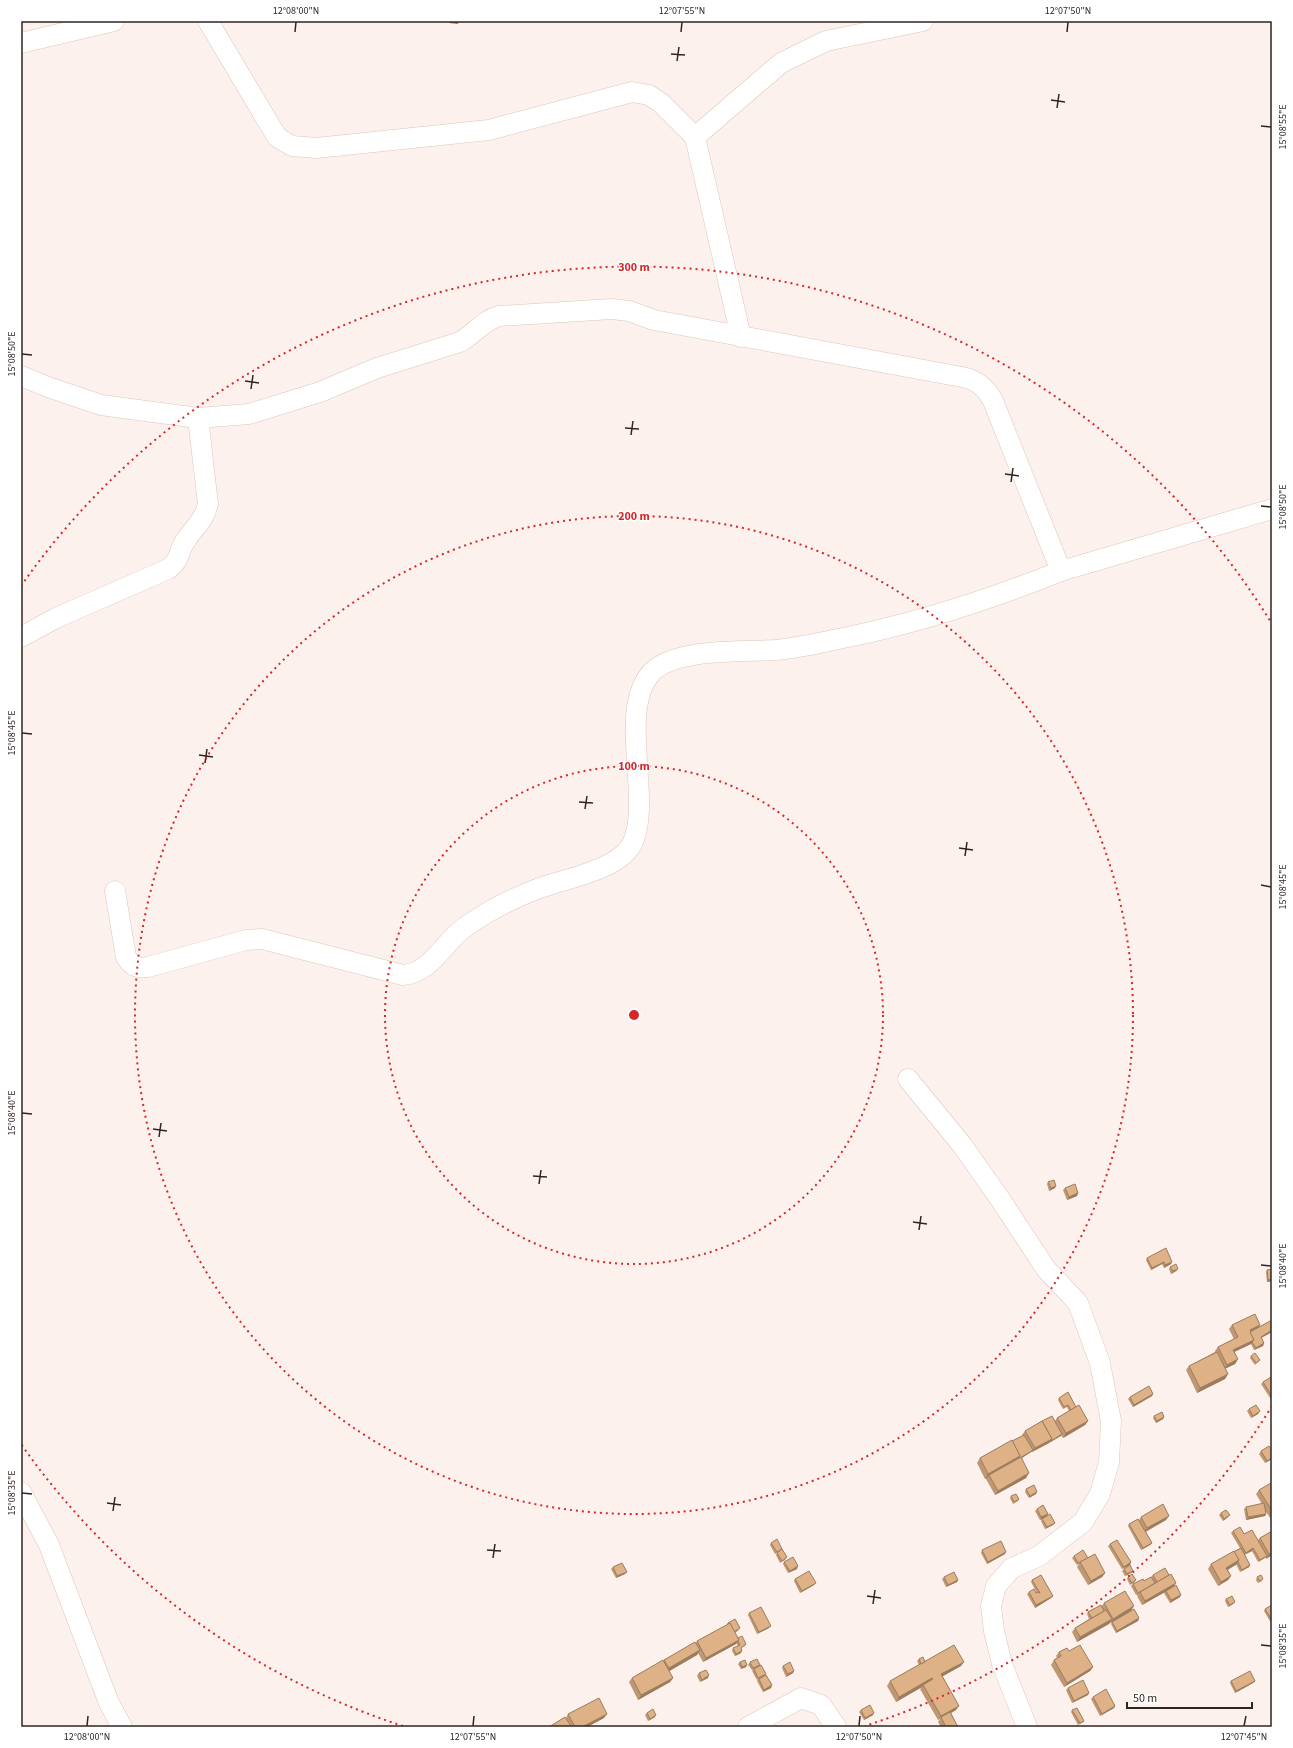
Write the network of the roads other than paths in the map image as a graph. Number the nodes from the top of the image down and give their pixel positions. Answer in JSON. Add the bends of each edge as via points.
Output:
{"nodes":[{"id":1,"x":114,"y":21,"type":"edge"},
{"id":2,"x":208,"y":21,"type":"edge"},
{"id":3,"x":923,"y":21,"type":"edge"},
{"id":4,"x":21,"y":43,"type":"edge"},
{"id":5,"x":694,"y":137,"type":"junction"},
{"id":6,"x":741,"y":337,"type":"junction"},
{"id":7,"x":21,"y":376,"type":"edge"},
{"id":8,"x":198,"y":418,"type":"junction"},
{"id":9,"x":1272,"y":509,"type":"edge"},
{"id":10,"x":1061,"y":571,"type":"junction"},
{"id":11,"x":21,"y":638,"type":"edge"},
{"id":12,"x":115,"y":891,"type":"dead end"},
{"id":13,"x":908,"y":1079,"type":"dead end"},
{"id":14,"x":21,"y":1492,"type":"edge"},
{"id":15,"x":122,"y":1727,"type":"edge"},
{"id":16,"x":748,"y":1727,"type":"edge"},
{"id":17,"x":836,"y":1727,"type":"edge"},
{"id":18,"x":1027,"y":1727,"type":"edge"}],
"edges":[{"from":1,"to":4,"type":"street"},
{"from":2,"to":5,"type":"street","via":[[277,137],[292,146],[316,148],[489,130],[632,92],[649,95],[661,103]]},
{"from":3,"to":5,"type":"street","via":[[826,41],[780,63]]},
{"from":5,"to":6,"type":"street"},
{"from":6,"to":8,"type":"street","via":[[612,309],[499,316],[491,318],[460,342],[377,368],[320,392],[249,414]]},
{"from":6,"to":10,"type":"street","via":[[969,379],[980,384],[990,394]]},
{"from":7,"to":8,"type":"street","via":[[101,405]]},
{"from":8,"to":11,"type":"street","via":[[208,504],[206,514],[186,540],[175,564],[56,618]]},
{"from":9,"to":10,"type":"street"},
{"from":10,"to":12,"type":"street","via":[[970,605],[877,631],[778,650],[693,655],[672,659],[653,672],[643,686],[638,703],[638,823],[632,844],[621,858],[538,888],[474,921],[461,930],[420,971],[403,974],[262,938],[137,968],[126,957]]},
{"from":13,"to":18,"type":"street","via":[[962,1145],[1046,1269],[1078,1303],[1100,1363],[1111,1421],[1109,1462],[1100,1494],[1083,1522],[1039,1556],[1012,1568],[996,1586],[991,1606],[994,1631],[1002,1664]]},
{"from":14,"to":15,"type":"street","via":[[49,1544],[109,1703]]},
{"from":16,"to":17,"type":"street","via":[[801,1698],[821,1706]]}]}
